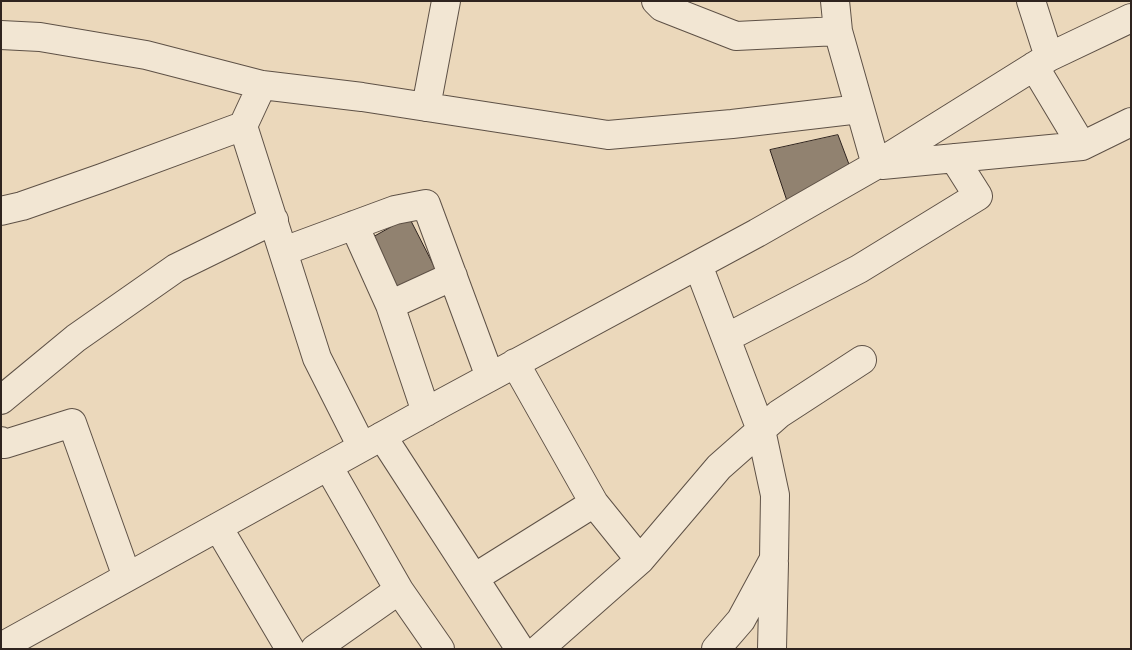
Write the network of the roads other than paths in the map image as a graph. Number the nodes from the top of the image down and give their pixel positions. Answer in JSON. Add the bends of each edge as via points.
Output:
{"nodes":[{"id":1,"x":446,"y":1,"type":"edge"},
{"id":2,"x":656,"y":1,"type":"edge"},
{"id":3,"x":835,"y":1,"type":"edge"},
{"id":4,"x":1031,"y":1,"type":"edge"},
{"id":5,"x":1131,"y":18,"type":"edge"},
{"id":6,"x":838,"y":31,"type":"junction"},
{"id":7,"x":1,"y":35,"type":"edge"},
{"id":8,"x":1042,"y":62,"type":"junction"},
{"id":9,"x":262,"y":85,"type":"junction"},
{"id":10,"x":426,"y":107,"type":"junction"},
{"id":11,"x":860,"y":109,"type":"junction"},
{"id":12,"x":1131,"y":122,"type":"edge"},
{"id":13,"x":243,"y":126,"type":"junction"},
{"id":14,"x":1082,"y":146,"type":"junction"},
{"id":15,"x":954,"y":158,"type":"junction"},
{"id":16,"x":876,"y":165,"type":"junction"},
{"id":17,"x":1,"y":211,"type":"edge"},
{"id":18,"x":274,"y":220,"type":"junction"},
{"id":19,"x":354,"y":225,"type":"junction"},
{"id":20,"x":284,"y":251,"type":"junction"},
{"id":21,"x":698,"y":265,"type":"junction"},
{"id":22,"x":453,"y":276,"type":"junction"},
{"id":23,"x":390,"y":305,"type":"junction"},
{"id":24,"x":726,"y":338,"type":"junction"},
{"id":25,"x":862,"y":360,"type":"dead end"},
{"id":26,"x":515,"y":363,"type":"junction"},
{"id":27,"x":490,"y":377,"type":"junction"},
{"id":28,"x":1,"y":400,"type":"edge"},
{"id":29,"x":426,"y":412,"type":"junction"},
{"id":30,"x":761,"y":430,"type":"junction"},
{"id":31,"x":1,"y":441,"type":"edge"},
{"id":32,"x":372,"y":441,"type":"junction"},
{"id":33,"x":328,"y":466,"type":"junction"},
{"id":34,"x":594,"y":503,"type":"junction"},
{"id":35,"x":218,"y":527,"type":"junction"},
{"id":36,"x":774,"y":559,"type":"junction"},
{"id":37,"x":640,"y":560,"type":"junction"},
{"id":38,"x":127,"y":577,"type":"junction"},
{"id":39,"x":474,"y":578,"type":"junction"},
{"id":40,"x":399,"y":590,"type":"junction"},
{"id":41,"x":1,"y":647,"type":"edge"},
{"id":42,"x":290,"y":649,"type":"edge"},
{"id":43,"x":315,"y":649,"type":"edge"},
{"id":44,"x":440,"y":649,"type":"edge"},
{"id":45,"x":520,"y":649,"type":"edge"},
{"id":46,"x":539,"y":649,"type":"edge"},
{"id":47,"x":716,"y":649,"type":"edge"},
{"id":48,"x":772,"y":649,"type":"edge"}],
"edges":[{"from":1,"to":10,"type":"street"},
{"from":2,"to":6,"type":"street","via":[[662,7],[736,36]]},
{"from":3,"to":6,"type":"street"},
{"from":4,"to":8,"type":"street"},
{"from":5,"to":8,"type":"street"},
{"from":6,"to":11,"type":"street"},
{"from":7,"to":9,"type":"street","via":[[40,37],[146,55]]},
{"from":8,"to":14,"type":"street"},
{"from":8,"to":16,"type":"street"},
{"from":9,"to":10,"type":"street"},
{"from":9,"to":13,"type":"street"},
{"from":10,"to":11,"type":"street","via":[[608,135]]},
{"from":11,"to":16,"type":"street"},
{"from":12,"to":14,"type":"street"},
{"from":13,"to":17,"type":"street"},
{"from":13,"to":18,"type":"street"},
{"from":14,"to":15,"type":"street"},
{"from":15,"to":16,"type":"street"},
{"from":15,"to":24,"type":"street","via":[[978,196],[858,269]]},
{"from":16,"to":21,"type":"street"},
{"from":18,"to":20,"type":"street"},
{"from":18,"to":28,"type":"street","via":[[176,268],[76,338]]},
{"from":19,"to":20,"type":"street"},
{"from":19,"to":22,"type":"street","via":[[395,210],[426,204]]},
{"from":19,"to":23,"type":"street"},
{"from":20,"to":32,"type":"street","via":[[317,358]]},
{"from":21,"to":24,"type":"street"},
{"from":21,"to":26,"type":"street"},
{"from":22,"to":23,"type":"street"},
{"from":22,"to":27,"type":"street"},
{"from":23,"to":29,"type":"street"},
{"from":24,"to":30,"type":"street"},
{"from":25,"to":30,"type":"street","via":[[779,414]]},
{"from":26,"to":27,"type":"street"},
{"from":26,"to":34,"type":"street"},
{"from":27,"to":29,"type":"street"},
{"from":29,"to":32,"type":"street"},
{"from":30,"to":36,"type":"street","via":[[775,495]]},
{"from":30,"to":37,"type":"street","via":[[719,467]]},
{"from":31,"to":38,"type":"street","via":[[5,444],[72,423]]},
{"from":32,"to":33,"type":"street"},
{"from":32,"to":39,"type":"street"},
{"from":33,"to":35,"type":"street"},
{"from":33,"to":40,"type":"street"},
{"from":34,"to":37,"type":"street"},
{"from":34,"to":39,"type":"street"},
{"from":35,"to":38,"type":"street"},
{"from":35,"to":42,"type":"street"},
{"from":36,"to":47,"type":"street","via":[[741,620]]},
{"from":36,"to":48,"type":"street"},
{"from":37,"to":46,"type":"street"},
{"from":38,"to":41,"type":"street"},
{"from":39,"to":45,"type":"street"},
{"from":40,"to":43,"type":"street"},
{"from":40,"to":44,"type":"street"}]}
